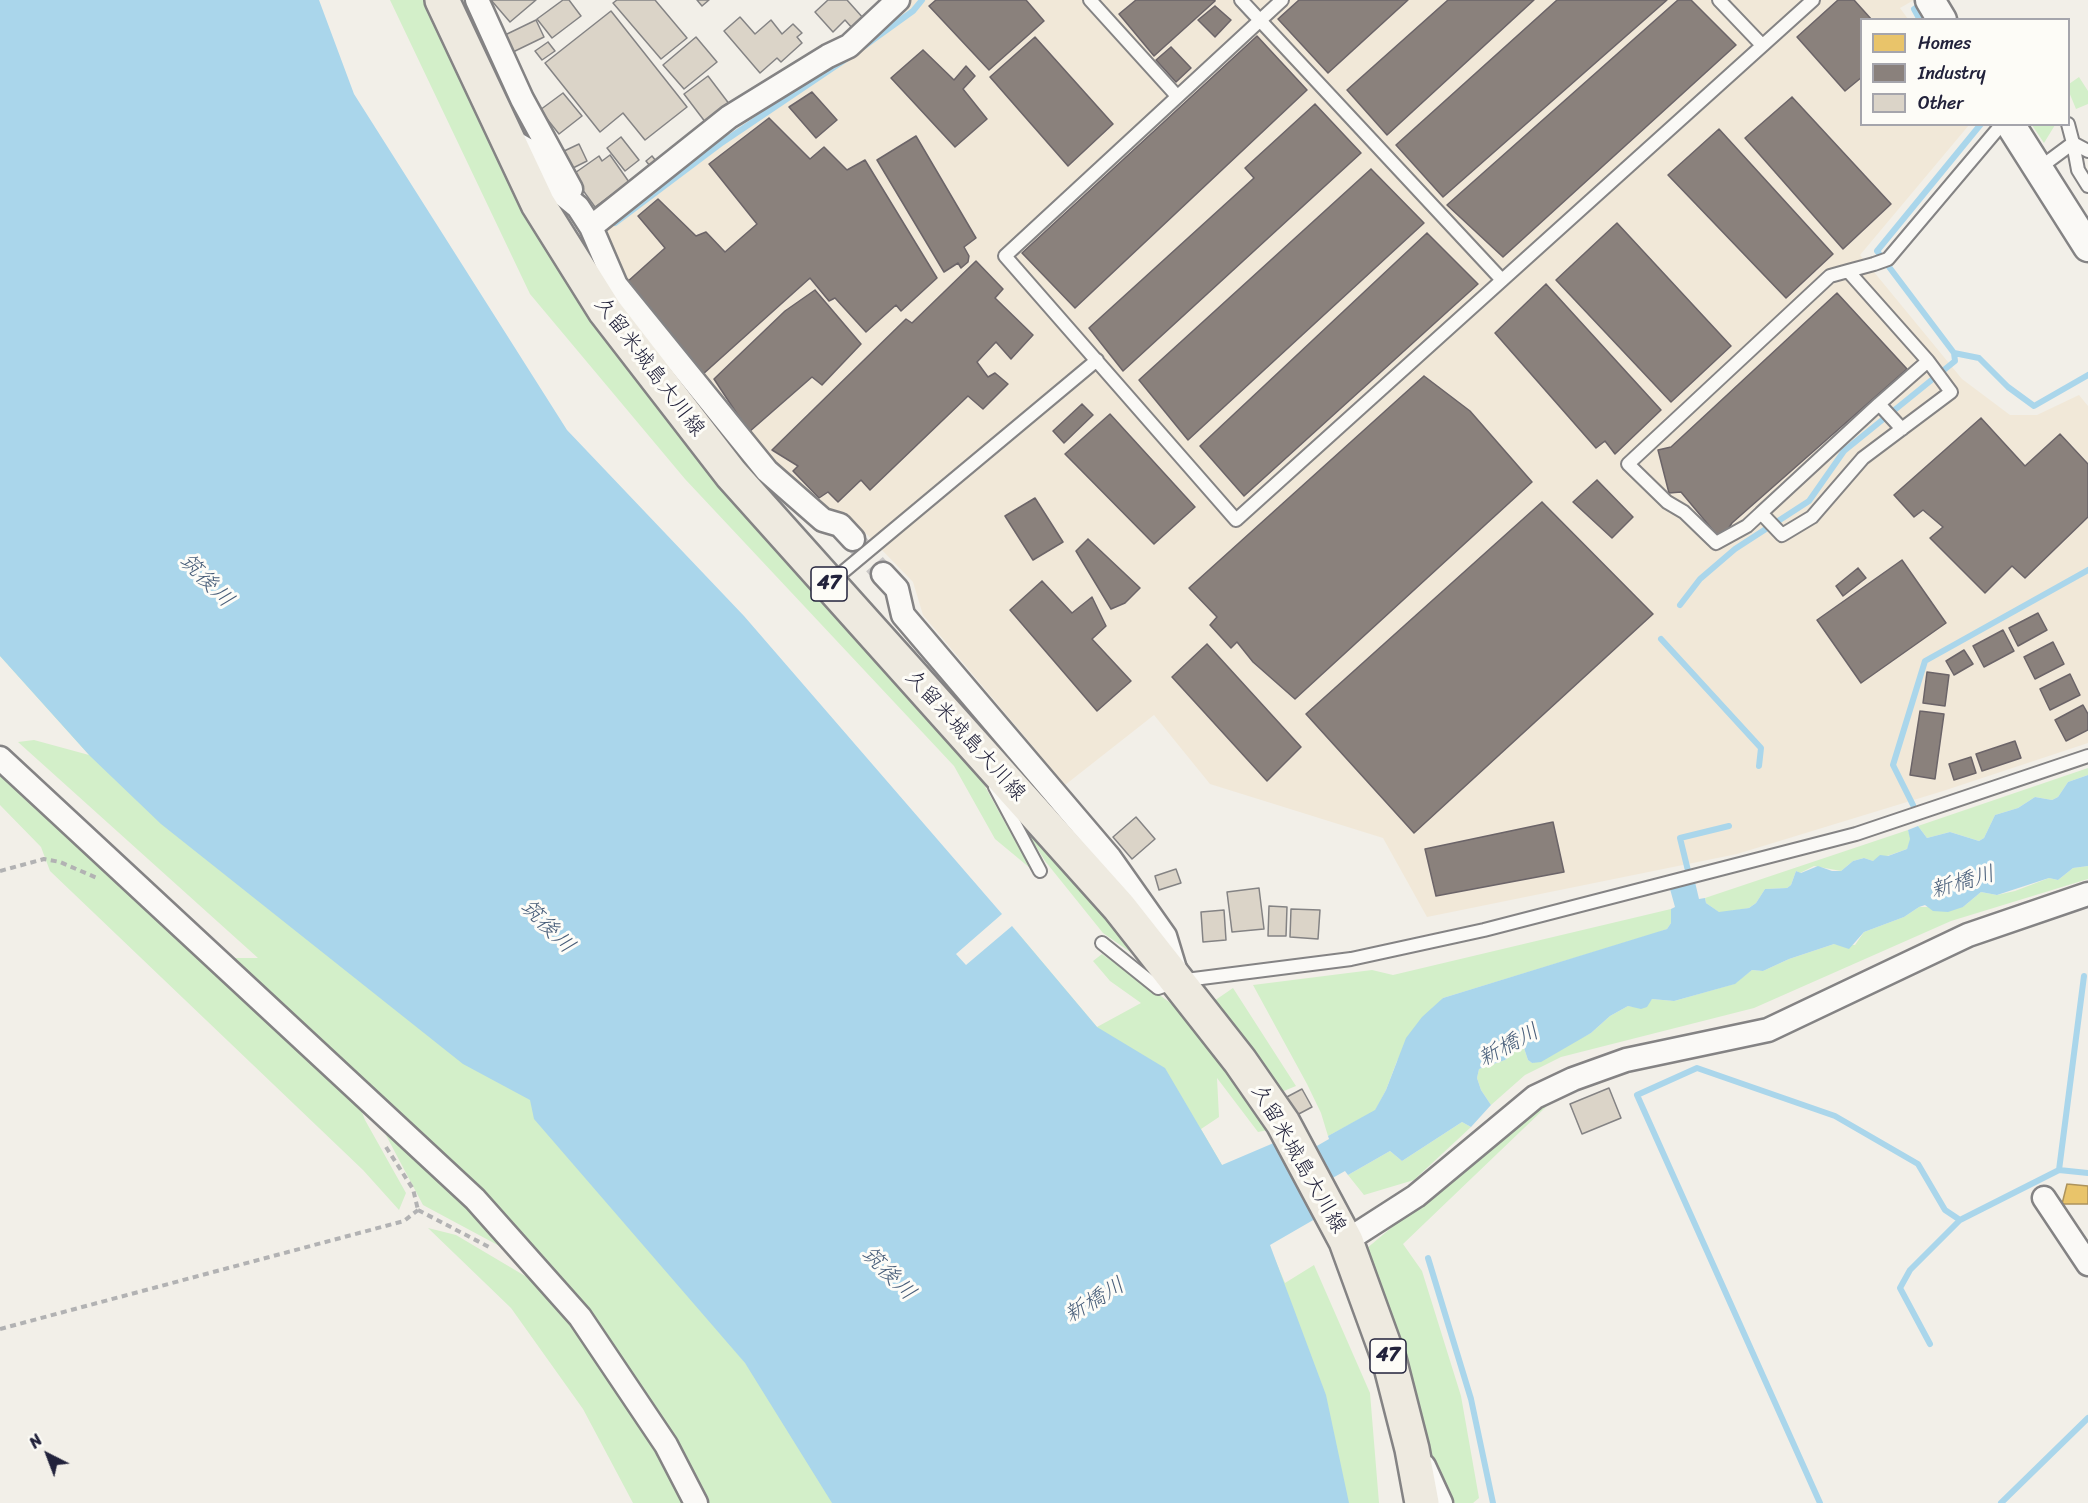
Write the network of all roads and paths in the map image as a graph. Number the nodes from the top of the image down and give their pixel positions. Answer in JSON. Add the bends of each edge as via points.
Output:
{"nodes":[{"id":1,"x":442,"y":0,"type":"edge"},
{"id":2,"x":477,"y":0,"type":"edge"},
{"id":3,"x":898,"y":0,"type":"edge"},
{"id":4,"x":1091,"y":0,"type":"edge"},
{"id":5,"x":1241,"y":0,"type":"edge"},
{"id":6,"x":1282,"y":0,"type":"edge"},
{"id":7,"x":1719,"y":0,"type":"edge"},
{"id":8,"x":1813,"y":0,"type":"edge"},
{"id":9,"x":1930,"y":0,"type":"edge"},
{"id":10,"x":1941,"y":18,"type":"edge"},
{"id":11,"x":1260,"y":20,"type":"junction"},
{"id":12,"x":1761,"y":44,"type":"junction"},
{"id":13,"x":1177,"y":96,"type":"junction"},
{"id":14,"x":2000,"y":126,"type":"edge"},
{"id":15,"x":2011,"y":126,"type":"edge"},
{"id":16,"x":2069,"y":126,"type":"edge"},
{"id":17,"x":507,"y":139,"type":"junction"},
{"id":18,"x":2073,"y":143,"type":"junction"},
{"id":19,"x":2088,"y":151,"type":"edge"},
{"id":20,"x":2038,"y":169,"type":"junction"},
{"id":21,"x":2088,"y":186,"type":"edge"},
{"id":22,"x":578,"y":207,"type":"junction"},
{"id":23,"x":591,"y":227,"type":"junction"},
{"id":24,"x":2088,"y":247,"type":"edge"},
{"id":25,"x":1848,"y":271,"type":"junction"},
{"id":26,"x":1502,"y":280,"type":"junction"},
{"id":27,"x":1097,"y":360,"type":"junction"},
{"id":28,"x":1928,"y":361,"type":"junction"},
{"id":29,"x":1884,"y":410,"type":"junction"},
{"id":30,"x":1902,"y":429,"type":"junction"},
{"id":31,"x":1768,"y":520,"type":"junction"},
{"id":32,"x":853,"y":539,"type":"tunnel mouth"},
{"id":33,"x":883,"y":574,"type":"tunnel mouth"},
{"id":34,"x":829,"y":584,"type":"junction"},
{"id":35,"x":2088,"y":756,"type":"edge"},
{"id":36,"x":0,"y":758,"type":"edge"},
{"id":37,"x":991,"y":765,"type":"junction"},
{"id":38,"x":60,"y":862,"type":"dead end"},
{"id":39,"x":0,"y":871,"type":"edge"},
{"id":40,"x":1040,"y":871,"type":"dead end"},
{"id":41,"x":2088,"y":894,"type":"edge"},
{"id":42,"x":1102,"y":943,"type":"dead end"},
{"id":43,"x":1178,"y":981,"type":"junction"},
{"id":44,"x":383,"y":1143,"type":"dead end"},
{"id":45,"x":2044,"y":1198,"type":"dead end"},
{"id":46,"x":418,"y":1210,"type":"junction"},
{"id":47,"x":1339,"y":1228,"type":"junction"},
{"id":48,"x":497,"y":1251,"type":"dead end"},
{"id":49,"x":2088,"y":1263,"type":"edge"},
{"id":50,"x":0,"y":1329,"type":"edge"},
{"id":51,"x":1412,"y":1449,"type":"junction"},
{"id":52,"x":696,"y":1503,"type":"edge"},
{"id":53,"x":1422,"y":1503,"type":"edge"},
{"id":54,"x":1441,"y":1503,"type":"edge"}],
"edges":[{"from":1,"to":17,"type":"main road","name":"久留米城島大川線","number":"47"},
{"from":2,"to":22,"type":"street"},
{"from":3,"to":23,"type":"street","via":[[849,46],[729,117]]},
{"from":4,"to":13,"type":"lane"},
{"from":5,"to":11,"type":"lane"},
{"from":6,"to":11,"type":"lane"},
{"from":7,"to":12,"type":"lane"},
{"from":8,"to":12,"type":"lane"},
{"from":9,"to":10,"type":"street"},
{"from":11,"to":13,"type":"lane"},
{"from":11,"to":26,"type":"lane"},
{"from":12,"to":26,"type":"lane"},
{"from":13,"to":27,"type":"lane","via":[[1005,256]]},
{"from":14,"to":25,"type":"lane","via":[[1888,259]]},
{"from":15,"to":20,"type":"street"},
{"from":16,"to":18,"type":"lane"},
{"from":17,"to":22,"type":"street","via":[[526,148],[561,193]]},
{"from":17,"to":34,"type":"main road","name":"久留米城島大川線","number":"47","via":[[538,204],[605,311],[731,474]]},
{"from":18,"to":19,"type":"lane"},
{"from":18,"to":20,"type":"lane"},
{"from":18,"to":21,"type":"lane","via":[[2078,170]]},
{"from":20,"to":24,"type":"street"},
{"from":22,"to":23,"type":"street"},
{"from":23,"to":32,"type":"street","via":[[616,285],[767,471],[823,520],[840,525]]},
{"from":25,"to":28,"type":"lane"},
{"from":25,"to":31,"type":"lane","via":[[1830,276],[1628,464],[1716,543],[1747,526]]},
{"from":26,"to":27,"type":"lane","via":[[1236,520]]},
{"from":27,"to":34,"type":"lane"},
{"from":28,"to":29,"type":"lane"},
{"from":28,"to":30,"type":"lane","via":[[1951,392]]},
{"from":29,"to":30,"type":"lane"},
{"from":29,"to":31,"type":"lane"},
{"from":30,"to":31,"type":"lane","via":[[1863,458],[1812,517],[1782,535]]},
{"from":33,"to":43,"type":"street","via":[[897,589],[903,615],[1110,858],[1165,936]]},
{"from":34,"to":37,"type":"main road","name":"久留米城島大川線","number":"47"},
{"from":35,"to":43,"type":"lane","via":[[1856,834],[1484,930],[1351,959]]},
{"from":36,"to":52,"type":"street","via":[[474,1199],[580,1317],[660,1435]]},
{"from":37,"to":40,"type":"lane","via":[[995,789]]},
{"from":37,"to":43,"type":"main road","name":"久留米城島大川線","number":"47","via":[[1119,907]]},
{"from":38,"to":39,"type":"path","via":[[44,859]]},
{"from":41,"to":47,"type":"street","via":[[1968,935],[1768,1030],[1626,1060],[1573,1079],[1535,1097],[1416,1196]]},
{"from":42,"to":43,"type":"lane","via":[[1158,988]]},
{"from":43,"to":47,"type":"main road","name":"久留米城島大川線","number":"47","via":[[1283,1123]]},
{"from":44,"to":46,"type":"path","via":[[413,1190]]},
{"from":45,"to":49,"type":"street"},
{"from":46,"to":48,"type":"path"},
{"from":46,"to":50,"type":"path","via":[[404,1221]]},
{"from":47,"to":51,"type":"main road","name":"久留米城島大川線","number":"47","via":[[1389,1359]]},
{"from":51,"to":53,"type":"main road","name":"久留米城島大川線","number":"47"},
{"from":51,"to":54,"type":"street","via":[[1432,1479]]}]}
